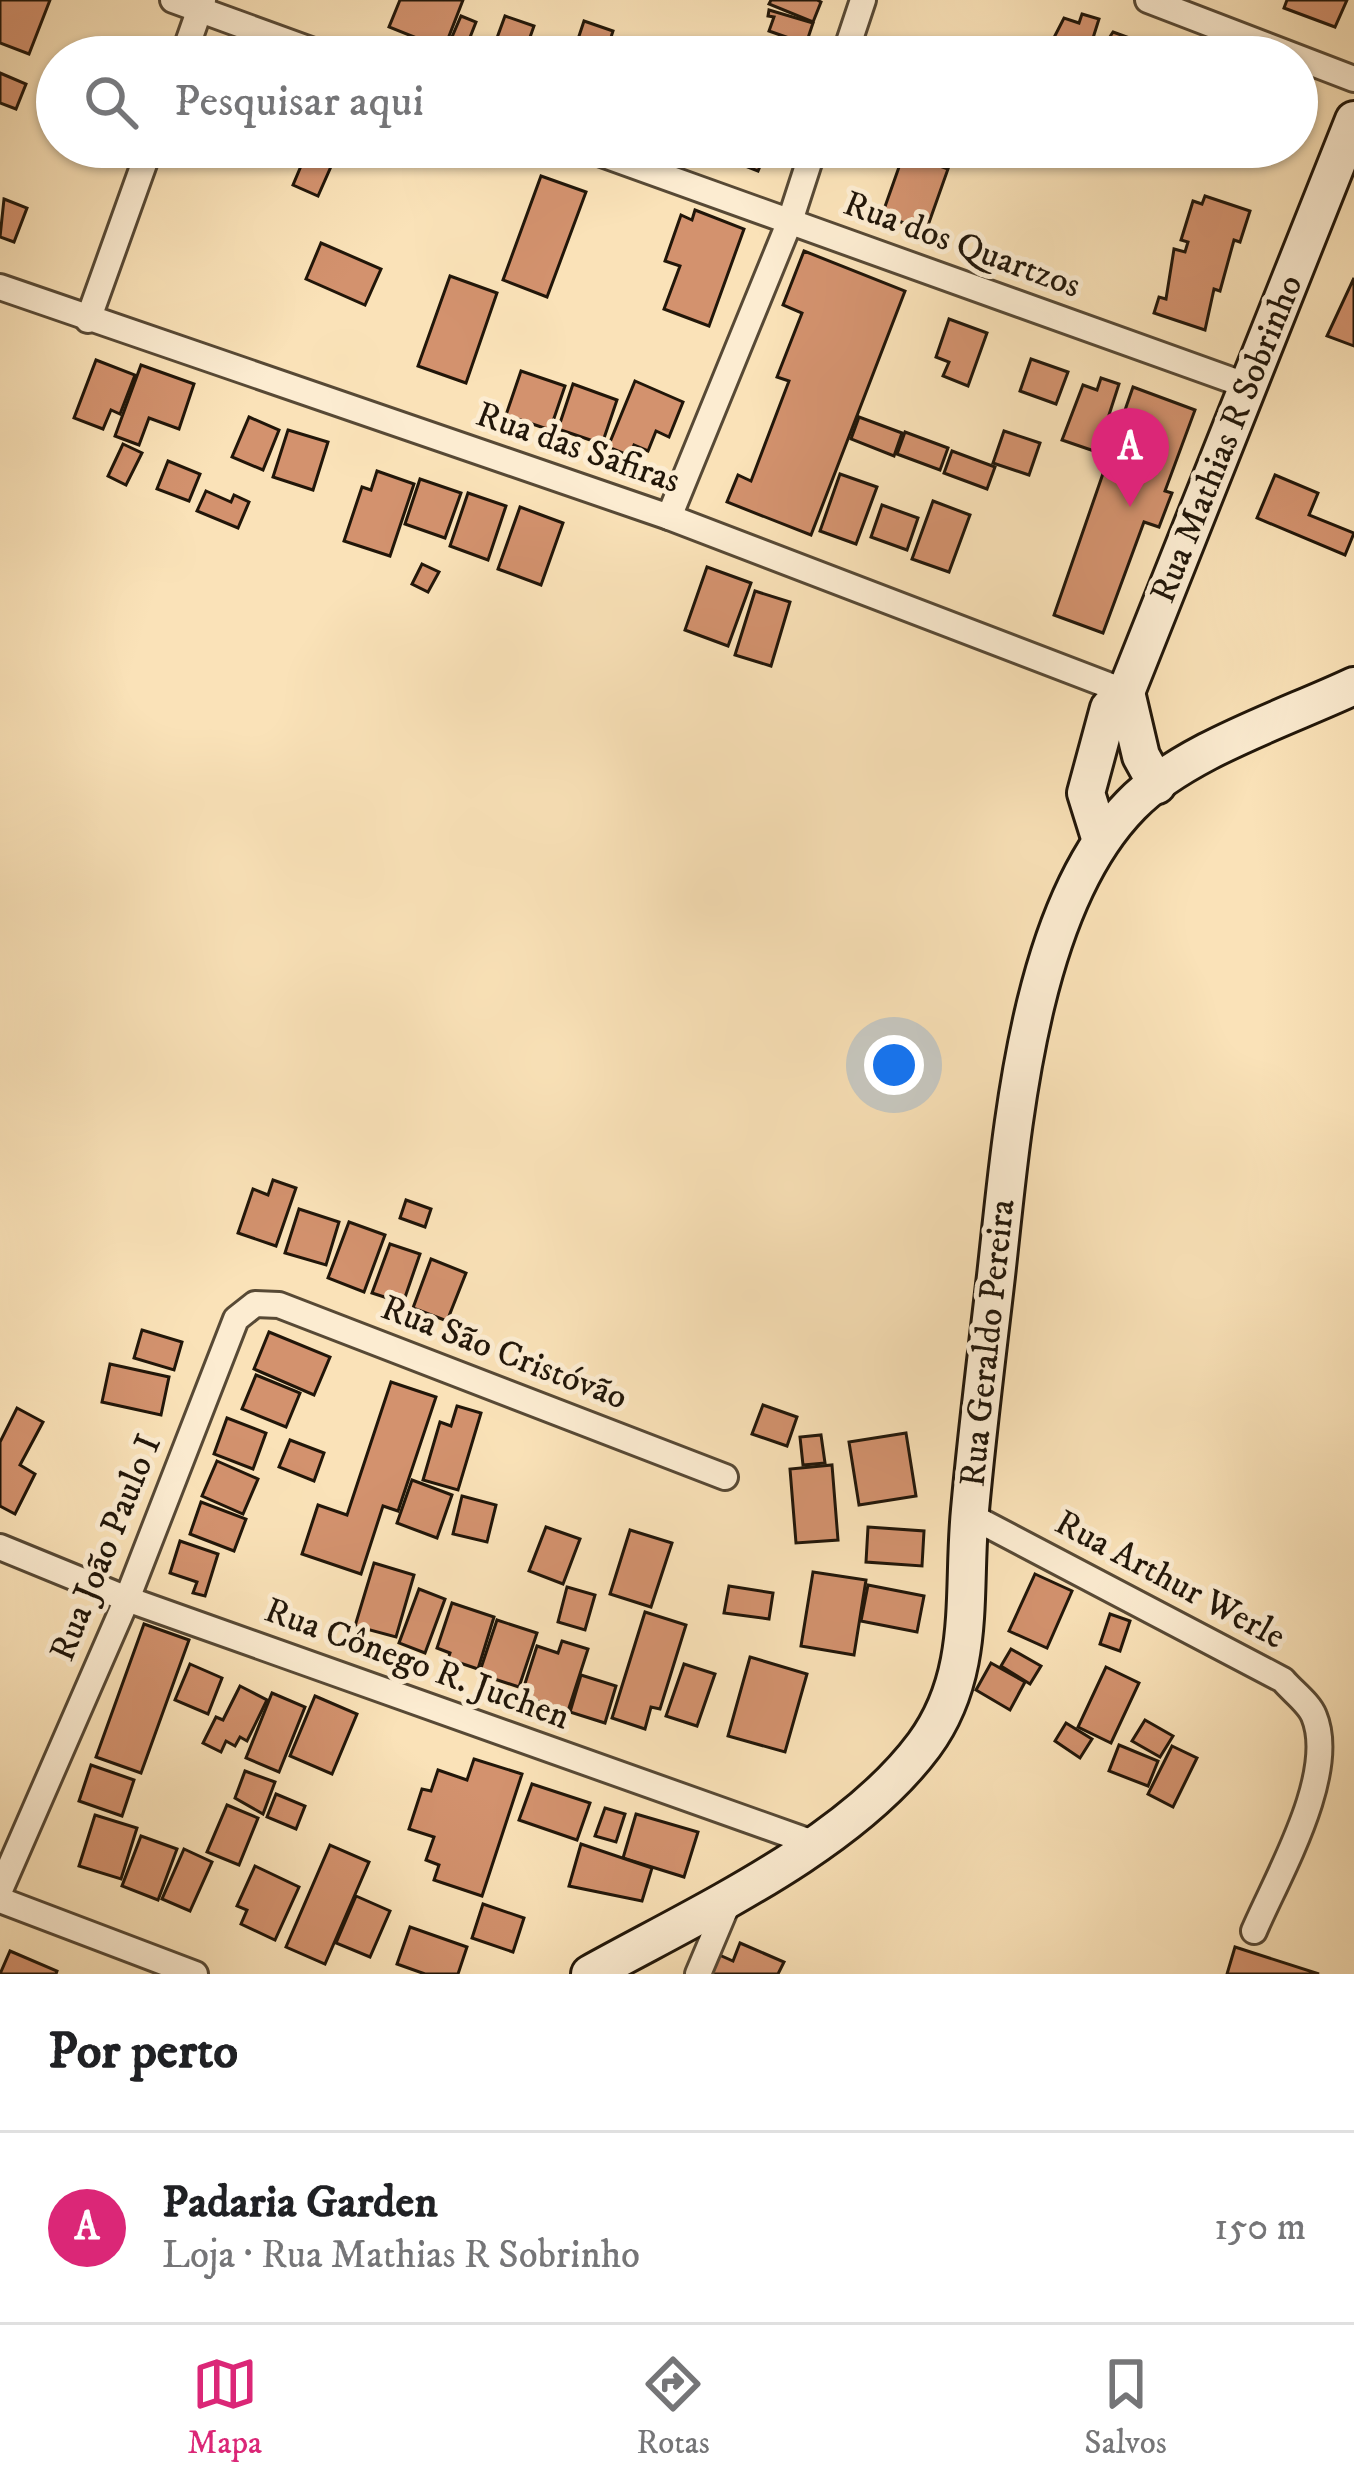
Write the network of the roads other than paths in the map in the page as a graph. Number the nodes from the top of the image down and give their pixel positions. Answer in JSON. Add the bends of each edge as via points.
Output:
{"nodes":[{"id":1,"x":172,"y":0,"type":"edge"},
{"id":2,"x":863,"y":0,"type":"edge"},
{"id":3,"x":1148,"y":0,"type":"edge"},
{"id":4,"x":201,"y":5,"type":"edge"},
{"id":5,"x":190,"y":36,"type":"edge"},
{"id":6,"x":278,"y":36,"type":"edge"},
{"id":7,"x":851,"y":36,"type":"edge"},
{"id":8,"x":1242,"y":36,"type":"edge"},
{"id":9,"x":1318,"y":65,"type":"edge"},
{"id":10,"x":1354,"y":79,"type":"edge"},
{"id":11,"x":1354,"y":120,"type":"edge"},
{"id":12,"x":142,"y":168,"type":"edge"},
{"id":13,"x":641,"y":168,"type":"edge"},
{"id":14,"x":807,"y":168,"type":"edge"},
{"id":15,"x":790,"y":221,"type":"junction"},
{"id":16,"x":0,"y":287,"type":"edge"},
{"id":17,"x":88,"y":320,"type":"junction"},
{"id":18,"x":1249,"y":386,"type":"junction"},
{"id":19,"x":669,"y":517,"type":"junction"},
{"id":20,"x":1354,"y":686,"type":"edge"},
{"id":21,"x":1126,"y":692,"type":"junction"},
{"id":22,"x":1157,"y":784,"type":"junction"},
{"id":23,"x":1100,"y":841,"type":"junction"},
{"id":24,"x":255,"y":1304,"type":"joint"},
{"id":25,"x":724,"y":1477,"type":"dead end"},
{"id":26,"x":969,"y":1515,"type":"junction"},
{"id":27,"x":0,"y":1547,"type":"edge"},
{"id":28,"x":127,"y":1599,"type":"junction"},
{"id":29,"x":813,"y":1843,"type":"junction"},
{"id":30,"x":0,"y":1890,"type":"edge"},
{"id":31,"x":731,"y":1895,"type":"junction"},
{"id":32,"x":0,"y":1900,"type":"edge"},
{"id":33,"x":1254,"y":1931,"type":"dead end"},
{"id":34,"x":195,"y":1974,"type":"edge"},
{"id":35,"x":590,"y":1974,"type":"edge"},
{"id":36,"x":698,"y":1974,"type":"edge"}],
"edges":[{"from":1,"to":4,"type":"street"},
{"from":2,"to":7,"type":"street"},
{"from":3,"to":8,"type":"street"},
{"from":4,"to":5,"type":"street"},
{"from":4,"to":6,"type":"street"},
{"from":9,"to":10,"type":"street"},
{"from":11,"to":18,"type":"main road","name":"Rua Mathias R Sobrinho"},
{"from":12,"to":17,"type":"street"},
{"from":13,"to":15,"type":"street","name":"Rua dos Quartzos"},
{"from":14,"to":15,"type":"street"},
{"from":15,"to":18,"type":"street","name":"Rua dos Quartzos"},
{"from":15,"to":19,"type":"street"},
{"from":16,"to":17,"type":"street","name":"Rua das Safiras"},
{"from":17,"to":19,"type":"street","name":"Rua das Safiras"},
{"from":18,"to":21,"type":"main road","name":"Rua Mathias R Sobrinho"},
{"from":19,"to":21,"type":"street","name":"Rua das Safiras"},
{"from":20,"to":22,"type":"main road","name":"Rua Geraldo Pereira"},
{"from":21,"to":22,"type":"main road","via":[[1141,756]]},
{"from":21,"to":23,"type":"main road","name":"Rua Mathias R Sobrinho","via":[[1109,708],[1086,793]]},
{"from":22,"to":23,"type":"main road","name":"Rua Geraldo Pereira"},
{"from":23,"to":26,"type":"main road","name":"Rua Geraldo Pereira","via":[[1056,941],[1027,1042]]},
{"from":24,"to":25,"type":"street","name":"Rua São Cristóvão","via":[[279,1305]]},
{"from":24,"to":28,"type":"street","name":"Rua João Paulo I","via":[[236,1319]]},
{"from":26,"to":29,"type":"main road","name":"Rua Geraldo Pereira","via":[[967,1640],[950,1701],[895,1775]]},
{"from":26,"to":33,"type":"street","name":"Rua Arthur Werle","via":[[1283,1680],[1314,1714],[1321,1755],[1310,1800]]},
{"from":27,"to":28,"type":"street","name":"Rua Cônego R. Juchen"},
{"from":28,"to":29,"type":"street","name":"Rua Cônego R. Juchen"},
{"from":28,"to":30,"type":"street","name":"Rua João Paulo I"},
{"from":29,"to":31,"type":"main road","name":"Rua Geraldo Pereira"},
{"from":31,"to":35,"type":"main road","name":"Rua Geraldo Pereira"},
{"from":31,"to":36,"type":"street"},
{"from":32,"to":34,"type":"street"}]}
